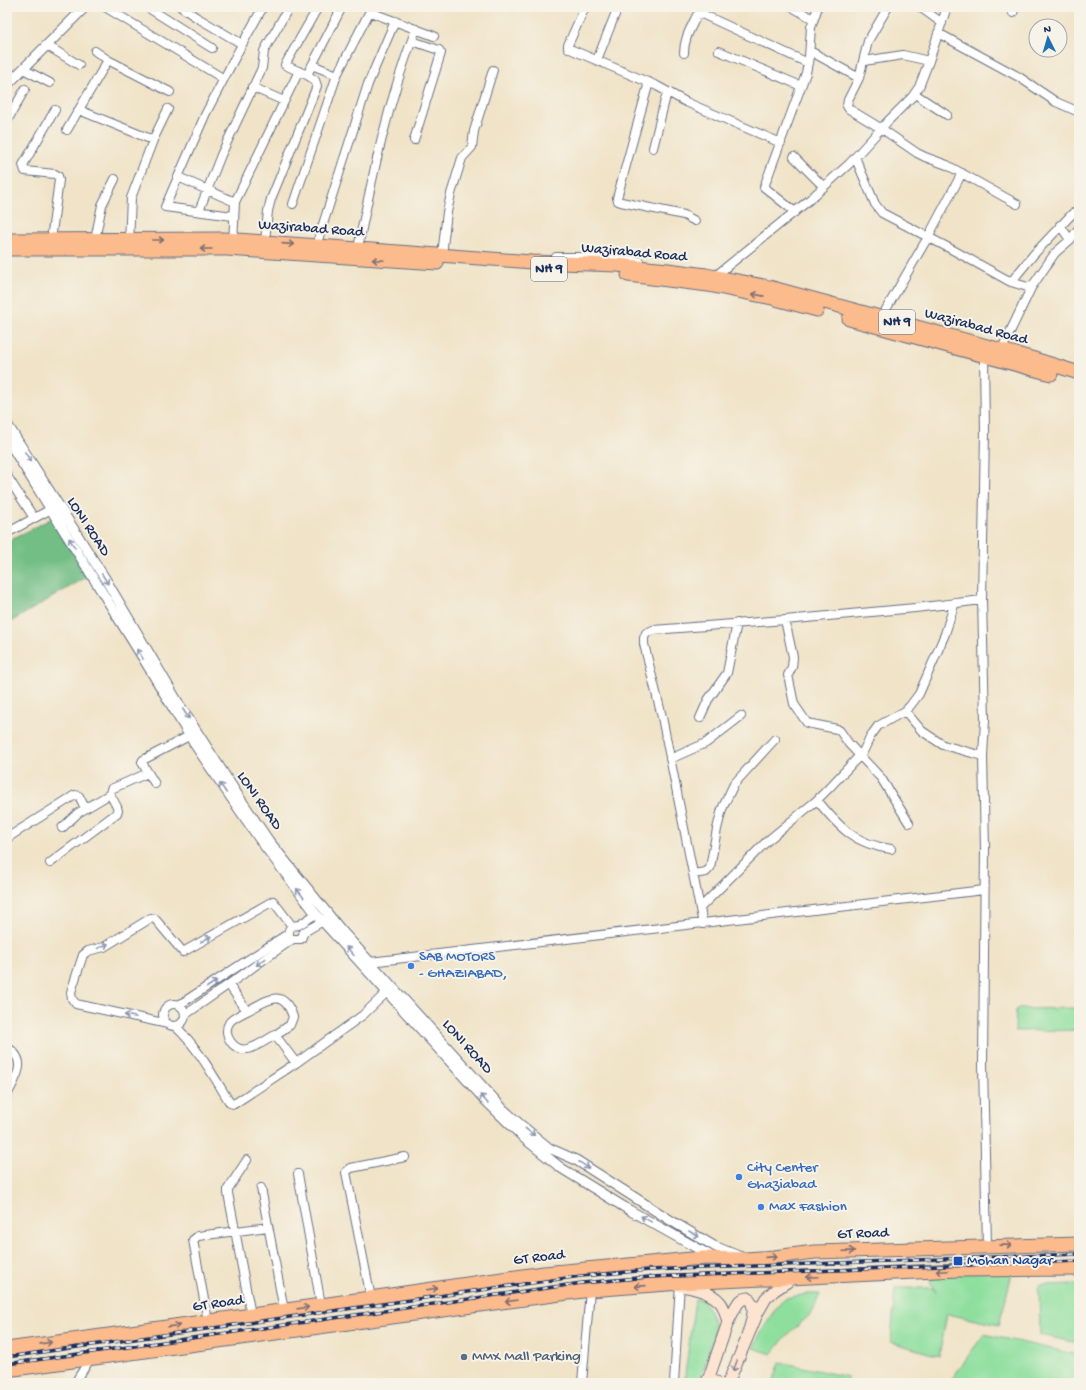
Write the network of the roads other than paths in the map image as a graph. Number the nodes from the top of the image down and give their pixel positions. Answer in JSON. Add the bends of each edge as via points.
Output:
{"nodes":[{"id":1,"x":85,"y":7,"type":"edge"},
{"id":2,"x":105,"y":7,"type":"edge"},
{"id":3,"x":147,"y":7,"type":"edge"},
{"id":4,"x":263,"y":7,"type":"edge"},
{"id":5,"x":289,"y":7,"type":"edge"},
{"id":6,"x":318,"y":7,"type":"edge"},
{"id":7,"x":342,"y":7,"type":"edge"},
{"id":8,"x":585,"y":7,"type":"edge"},
{"id":9,"x":618,"y":7,"type":"edge"},
{"id":10,"x":792,"y":7,"type":"edge"},
{"id":11,"x":818,"y":7,"type":"edge"},
{"id":12,"x":888,"y":7,"type":"edge"},
{"id":13,"x":920,"y":7,"type":"edge"},
{"id":14,"x":947,"y":7,"type":"edge"},
{"id":15,"x":184,"y":8,"type":"edge"},
{"id":16,"x":371,"y":9,"type":"edge"},
{"id":17,"x":813,"y":19,"type":"junction"},
{"id":18,"x":395,"y":21,"type":"junction"},
{"id":19,"x":942,"y":23,"type":"junction"},
{"id":20,"x":416,"y":29,"type":"junction"},
{"id":21,"x":938,"y":33,"type":"junction"},
{"id":22,"x":434,"y":36,"type":"dead end"},
{"id":23,"x":412,"y":41,"type":"junction"},
{"id":24,"x":242,"y":44,"type":"junction"},
{"id":25,"x":46,"y":45,"type":"junction"},
{"id":26,"x":212,"y":48,"type":"dead end"},
{"id":27,"x":95,"y":51,"type":"dead end"},
{"id":28,"x":719,"y":51,"type":"dead end"},
{"id":29,"x":810,"y":51,"type":"junction"},
{"id":30,"x":684,"y":53,"type":"dead end"},
{"id":31,"x":108,"y":60,"type":"junction"},
{"id":32,"x":597,"y":60,"type":"junction"},
{"id":33,"x":864,"y":61,"type":"junction"},
{"id":34,"x":929,"y":61,"type":"junction"},
{"id":35,"x":808,"y":63,"type":"junction"},
{"id":36,"x":79,"y":65,"type":"dead end"},
{"id":37,"x":312,"y":65,"type":"junction"},
{"id":38,"x":23,"y":69,"type":"junction"},
{"id":39,"x":493,"y":70,"type":"dead end"},
{"id":40,"x":299,"y":71,"type":"junction"},
{"id":41,"x":307,"y":75,"type":"junction"},
{"id":42,"x":336,"y":75,"type":"junction"},
{"id":43,"x":859,"y":78,"type":"junction"},
{"id":44,"x":224,"y":79,"type":"junction"},
{"id":45,"x":649,"y":82,"type":"junction"},
{"id":46,"x":50,"y":83,"type":"dead end"},
{"id":47,"x":7,"y":85,"type":"edge"},
{"id":48,"x":801,"y":86,"type":"junction"},
{"id":49,"x":252,"y":87,"type":"junction"},
{"id":50,"x":25,"y":89,"type":"dead end"},
{"id":51,"x":170,"y":92,"type":"dead end"},
{"id":52,"x":667,"y":92,"type":"junction"},
{"id":53,"x":915,"y":94,"type":"junction"},
{"id":54,"x":284,"y":101,"type":"junction"},
{"id":55,"x":168,"y":109,"type":"dead end"},
{"id":56,"x":55,"y":110,"type":"dead end"},
{"id":57,"x":79,"y":110,"type":"junction"},
{"id":58,"x":1079,"y":112,"type":"edge"},
{"id":59,"x":947,"y":115,"type":"dead end"},
{"id":60,"x":7,"y":121,"type":"edge"},
{"id":61,"x":882,"y":129,"type":"junction"},
{"id":62,"x":67,"y":130,"type":"dead end"},
{"id":63,"x":153,"y":140,"type":"junction"},
{"id":64,"x":414,"y":140,"type":"dead end"},
{"id":65,"x":781,"y":143,"type":"junction"},
{"id":66,"x":653,"y":148,"type":"dead end"},
{"id":67,"x":794,"y":156,"type":"dead end"},
{"id":68,"x":855,"y":157,"type":"junction"},
{"id":69,"x":962,"y":173,"type":"junction"},
{"id":70,"x":178,"y":177,"type":"junction"},
{"id":71,"x":115,"y":179,"type":"dead end"},
{"id":72,"x":824,"y":187,"type":"junction"},
{"id":73,"x":207,"y":190,"type":"junction"},
{"id":74,"x":235,"y":202,"type":"junction"},
{"id":75,"x":293,"y":204,"type":"dead end"},
{"id":76,"x":1017,"y":204,"type":"dead end"},
{"id":77,"x":199,"y":211,"type":"junction"},
{"id":78,"x":795,"y":212,"type":"junction"},
{"id":79,"x":1073,"y":213,"type":"dead end"},
{"id":80,"x":233,"y":216,"type":"junction"},
{"id":81,"x":695,"y":221,"type":"dead end"},
{"id":82,"x":1060,"y":225,"type":"junction"},
{"id":83,"x":1079,"y":228,"type":"edge"},
{"id":84,"x":928,"y":237,"type":"junction"},
{"id":85,"x":7,"y":240,"type":"edge"},
{"id":86,"x":51,"y":240,"type":"junction"},
{"id":87,"x":95,"y":240,"type":"junction"},
{"id":88,"x":1070,"y":240,"type":"junction"},
{"id":89,"x":265,"y":242,"type":"junction"},
{"id":90,"x":129,"y":244,"type":"junction"},
{"id":91,"x":233,"y":245,"type":"junction"},
{"id":92,"x":316,"y":246,"type":"junction"},
{"id":93,"x":358,"y":248,"type":"junction"},
{"id":94,"x":7,"y":249,"type":"edge"},
{"id":95,"x":442,"y":254,"type":"junction"},
{"id":96,"x":714,"y":282,"type":"junction"},
{"id":97,"x":1011,"y":282,"type":"junction"},
{"id":98,"x":1031,"y":288,"type":"junction"},
{"id":99,"x":882,"y":318,"type":"junction"},
{"id":100,"x":984,"y":351,"type":"junction"},
{"id":101,"x":999,"y":355,"type":"junction"},
{"id":102,"x":1079,"y":374,"type":"edge"},
{"id":103,"x":1079,"y":382,"type":"edge"},
{"id":104,"x":7,"y":424,"type":"edge"},
{"id":105,"x":7,"y":439,"type":"edge"},
{"id":106,"x":7,"y":476,"type":"edge"},
{"id":107,"x":51,"y":509,"type":"junction"},
{"id":108,"x":34,"y":518,"type":"junction"},
{"id":109,"x":7,"y":533,"type":"edge"},
{"id":110,"x":982,"y":600,"type":"junction"},
{"id":111,"x":955,"y":602,"type":"junction"},
{"id":112,"x":785,"y":620,"type":"junction"},
{"id":113,"x":737,"y":623,"type":"junction"},
{"id":114,"x":905,"y":711,"type":"junction"},
{"id":115,"x":741,"y":716,"type":"dead end"},
{"id":116,"x":700,"y":718,"type":"dead end"},
{"id":117,"x":189,"y":736,"type":"junction"},
{"id":118,"x":775,"y":739,"type":"dead end"},
{"id":119,"x":860,"y":755,"type":"junction"},
{"id":120,"x":983,"y":756,"type":"junction"},
{"id":121,"x":670,"y":759,"type":"junction"},
{"id":122,"x":148,"y":773,"type":"junction"},
{"id":123,"x":155,"y":784,"type":"dead end"},
{"id":124,"x":110,"y":794,"type":"junction"},
{"id":125,"x":817,"y":800,"type":"junction"},
{"id":126,"x":86,"y":808,"type":"junction"},
{"id":127,"x":909,"y":823,"type":"dead end"},
{"id":128,"x":62,"y":828,"type":"dead end"},
{"id":129,"x":7,"y":838,"type":"edge"},
{"id":130,"x":891,"y":848,"type":"dead end"},
{"id":131,"x":50,"y":863,"type":"dead end"},
{"id":132,"x":693,"y":874,"type":"junction"},
{"id":133,"x":984,"y":890,"type":"junction"},
{"id":134,"x":700,"y":908,"type":"junction"},
{"id":135,"x":316,"y":914,"type":"junction"},
{"id":136,"x":323,"y":921,"type":"junction"},
{"id":137,"x":703,"y":924,"type":"junction"},
{"id":138,"x":293,"y":931,"type":"junction"},
{"id":139,"x":304,"y":932,"type":"junction"},
{"id":140,"x":366,"y":963,"type":"junction"},
{"id":141,"x":229,"y":985,"type":"junction"},
{"id":142,"x":388,"y":991,"type":"junction"},
{"id":143,"x":179,"y":1005,"type":"junction"},
{"id":144,"x":247,"y":1011,"type":"junction"},
{"id":145,"x":185,"y":1015,"type":"junction"},
{"id":146,"x":172,"y":1025,"type":"junction"},
{"id":147,"x":275,"y":1035,"type":"junction"},
{"id":148,"x":7,"y":1047,"type":"edge"},
{"id":149,"x":296,"y":1063,"type":"junction"},
{"id":150,"x":457,"y":1063,"type":"junction"},
{"id":151,"x":7,"y":1095,"type":"edge"},
{"id":152,"x":546,"y":1151,"type":"junction"},
{"id":153,"x":405,"y":1157,"type":"dead end"},
{"id":154,"x":247,"y":1160,"type":"dead end"},
{"id":155,"x":298,"y":1174,"type":"dead end"},
{"id":156,"x":261,"y":1188,"type":"dead end"},
{"id":157,"x":268,"y":1227,"type":"junction"},
{"id":158,"x":234,"y":1231,"type":"junction"},
{"id":159,"x":1079,"y":1244,"type":"edge"},
{"id":160,"x":987,"y":1246,"type":"junction"},
{"id":161,"x":716,"y":1259,"type":"junction"},
{"id":162,"x":746,"y":1259,"type":"junction"},
{"id":163,"x":1079,"y":1269,"type":"edge"},
{"id":164,"x":793,"y":1278,"type":"junction"},
{"id":165,"x":680,"y":1285,"type":"junction"},
{"id":166,"x":590,"y":1290,"type":"junction"},
{"id":167,"x":371,"y":1298,"type":"junction"},
{"id":168,"x":321,"y":1305,"type":"junction"},
{"id":169,"x":284,"y":1310,"type":"junction"},
{"id":170,"x":251,"y":1315,"type":"junction"},
{"id":171,"x":208,"y":1321,"type":"junction"},
{"id":172,"x":728,"y":1322,"type":"junction"},
{"id":173,"x":746,"y":1340,"type":"junction"},
{"id":174,"x":7,"y":1349,"type":"edge"},
{"id":175,"x":90,"y":1360,"type":"junction"},
{"id":176,"x":7,"y":1370,"type":"edge"},
{"id":177,"x":708,"y":1381,"type":"edge"},
{"id":178,"x":75,"y":1383,"type":"edge"},
{"id":179,"x":582,"y":1383,"type":"edge"},
{"id":180,"x":674,"y":1383,"type":"edge"},
{"id":181,"x":719,"y":1383,"type":"edge"},
{"id":182,"x":728,"y":1383,"type":"edge"}],
"edges":[{"from":1,"to":25,"type":"street"},
{"from":2,"to":44,"type":"street"},
{"from":3,"to":26,"type":"street"},
{"from":4,"to":24,"type":"street"},
{"from":5,"to":49,"type":"street","via":[[264,51],[262,68]]},
{"from":6,"to":40,"type":"street","via":[[285,65]]},
{"from":7,"to":37,"type":"street"},
{"from":8,"to":32,"type":"street","via":[[568,46]]},
{"from":9,"to":32,"type":"street"},
{"from":10,"to":17,"type":"street"},
{"from":11,"to":17,"type":"street"},
{"from":12,"to":33,"type":"street","via":[[868,41]]},
{"from":13,"to":19,"type":"street"},
{"from":14,"to":19,"type":"street"},
{"from":15,"to":24,"type":"street"},
{"from":16,"to":18,"type":"street"},
{"from":16,"to":42,"type":"street"},
{"from":17,"to":29,"type":"street"},
{"from":18,"to":20,"type":"street"},
{"from":18,"to":92,"type":"street","via":[[368,84]]},
{"from":19,"to":21,"type":"street"},
{"from":20,"to":22,"type":"street"},
{"from":20,"to":23,"type":"street"},
{"from":21,"to":34,"type":"street"},
{"from":21,"to":58,"type":"street"},
{"from":23,"to":64,"type":"street","via":[[439,50],[441,53]]},
{"from":23,"to":93,"type":"street","via":[[402,64],[384,128]]},
{"from":24,"to":44,"type":"street"},
{"from":25,"to":36,"type":"street"},
{"from":25,"to":38,"type":"street"},
{"from":27,"to":31,"type":"street"},
{"from":28,"to":48,"type":"street"},
{"from":29,"to":35,"type":"street"},
{"from":29,"to":43,"type":"street"},
{"from":30,"to":35,"type":"street","via":[[686,36],[697,15],[702,14]]},
{"from":31,"to":51,"type":"street"},
{"from":31,"to":57,"type":"street"},
{"from":32,"to":45,"type":"street"},
{"from":33,"to":34,"type":"street","via":[[903,54]]},
{"from":33,"to":43,"type":"street"},
{"from":34,"to":53,"type":"street"},
{"from":35,"to":48,"type":"street"},
{"from":37,"to":41,"type":"street"},
{"from":37,"to":42,"type":"street"},
{"from":38,"to":46,"type":"street"},
{"from":38,"to":47,"type":"street"},
{"from":39,"to":95,"type":"street","via":[[474,131],[472,147],[462,158],[451,194]]},
{"from":40,"to":41,"type":"street"},
{"from":40,"to":54,"type":"street"},
{"from":41,"to":89,"type":"street","via":[[316,81],[316,86],[271,199]]},
{"from":42,"to":75,"type":"street"},
{"from":43,"to":61,"type":"street","via":[[847,106]]},
{"from":44,"to":70,"type":"street"},
{"from":45,"to":52,"type":"street"},
{"from":45,"to":81,"type":"street","via":[[618,201],[684,215]]},
{"from":48,"to":65,"type":"street"},
{"from":49,"to":54,"type":"street"},
{"from":49,"to":73,"type":"street"},
{"from":50,"to":60,"type":"street"},
{"from":52,"to":65,"type":"street"},
{"from":52,"to":66,"type":"street"},
{"from":53,"to":59,"type":"street"},
{"from":53,"to":61,"type":"street"},
{"from":54,"to":74,"type":"street"},
{"from":55,"to":63,"type":"street"},
{"from":56,"to":86,"type":"street","via":[[23,165],[25,171],[58,176]]},
{"from":57,"to":62,"type":"street"},
{"from":57,"to":63,"type":"street"},
{"from":61,"to":68,"type":"street"},
{"from":61,"to":69,"type":"street","via":[[925,157]]},
{"from":63,"to":90,"type":"street","via":[[131,198]]},
{"from":65,"to":78,"type":"street","via":[[764,187]]},
{"from":67,"to":72,"type":"street"},
{"from":68,"to":72,"type":"street"},
{"from":68,"to":84,"type":"street","via":[[878,210]]},
{"from":69,"to":76,"type":"street"},
{"from":69,"to":84,"type":"street"},
{"from":70,"to":73,"type":"street"},
{"from":70,"to":77,"type":"street","via":[[165,207]]},
{"from":71,"to":87,"type":"street","via":[[102,205]]},
{"from":72,"to":78,"type":"street"},
{"from":73,"to":74,"type":"street"},
{"from":73,"to":77,"type":"street"},
{"from":74,"to":80,"type":"street"},
{"from":77,"to":80,"type":"street"},
{"from":78,"to":96,"type":"street"},
{"from":79,"to":82,"type":"street"},
{"from":80,"to":91,"type":"street"},
{"from":82,"to":88,"type":"street"},
{"from":82,"to":97,"type":"street"},
{"from":83,"to":88,"type":"street"},
{"from":84,"to":97,"type":"street"},
{"from":84,"to":99,"type":"street"},
{"from":85,"to":86,"type":"highway","name":"Wazirabad Road","number":"NH 9"},
{"from":86,"to":87,"type":"highway","name":"Wazirabad Road","number":"NH 9"},
{"from":87,"to":90,"type":"highway","name":"Wazirabad Road","number":"NH 9"},
{"from":88,"to":98,"type":"street","via":[[1055,254]]},
{"from":89,"to":91,"type":"highway","name":"Wazirabad Road","number":"NH 9"},
{"from":89,"to":92,"type":"highway","name":"Wazirabad Road","number":"NH 9","one_way":true},
{"from":90,"to":91,"type":"highway","name":"Wazirabad Road","number":"NH 9"},
{"from":90,"to":94,"type":"highway","name":"Wazirabad Road","number":"NH 9"},
{"from":96,"to":91,"type":"highway","name":"Wazirabad Road","number":"NH 9","one_way":true,"via":[[614,273],[347,258]]},
{"from":92,"to":93,"type":"highway","name":"Wazirabad Road","number":"NH 9"},
{"from":93,"to":95,"type":"highway","name":"Wazirabad Road","number":"NH 9"},
{"from":95,"to":96,"type":"highway","name":"Wazirabad Road","number":"NH 9","via":[[668,270]]},
{"from":96,"to":99,"type":"highway","name":"Wazirabad Road","number":"NH 9","via":[[769,287]]},
{"from":100,"to":96,"type":"highway","name":"Wazirabad Road","number":"NH 9","one_way":true},
{"from":97,"to":98,"type":"street"},
{"from":98,"to":101,"type":"street"},
{"from":99,"to":100,"type":"highway","name":"Wazirabad Road","number":"NH 9"},
{"from":100,"to":101,"type":"highway","name":"Wazirabad Road","number":"NH 9"},
{"from":100,"to":110,"type":"street"},
{"from":101,"to":102,"type":"highway","name":"Wazirabad Road","number":"NH 9"},
{"from":101,"to":103,"type":"highway","name":"Wazirabad Road","number":"NH 9"},
{"from":104,"to":140,"type":"street","name":"LONI ROAD","one_way":true,"via":[[237,794],[326,914]]},
{"from":105,"to":107,"type":"street","name":"LONI ROAD"},
{"from":106,"to":108,"type":"street"},
{"from":107,"to":108,"type":"street"},
{"from":117,"to":107,"type":"street","name":"LONI ROAD","one_way":true},
{"from":108,"to":109,"type":"street"},
{"from":110,"to":111,"type":"street"},
{"from":110,"to":120,"type":"street","via":[[985,720]]},
{"from":111,"to":112,"type":"street"},
{"from":111,"to":114,"type":"street","via":[[928,674],[918,694]]},
{"from":112,"to":113,"type":"street"},
{"from":112,"to":119,"type":"street","via":[[793,657],[788,675],[794,704],[807,723],[840,730]]},
{"from":113,"to":116,"type":"street","via":[[727,672],[708,700]]},
{"from":113,"to":121,"type":"street","via":[[646,632],[644,644]]},
{"from":114,"to":119,"type":"street","via":[[878,726]]},
{"from":114,"to":120,"type":"street","via":[[922,731],[943,746]]},
{"from":115,"to":121,"type":"street","via":[[706,743]]},
{"from":117,"to":122,"type":"street","via":[[144,760],[143,764]]},
{"from":135,"to":117,"type":"street","name":"LONI ROAD","one_way":true,"via":[[260,840]]},
{"from":118,"to":132,"type":"street","via":[[734,784],[722,809],[710,868],[706,872]]},
{"from":119,"to":125,"type":"street"},
{"from":119,"to":127,"type":"street","via":[[881,778]]},
{"from":120,"to":133,"type":"street"},
{"from":121,"to":132,"type":"street"},
{"from":122,"to":123,"type":"street"},
{"from":122,"to":124,"type":"street","via":[[111,789]]},
{"from":124,"to":126,"type":"street"},
{"from":124,"to":131,"type":"street","via":[[117,807],[117,813]]},
{"from":125,"to":130,"type":"street","via":[[833,820],[862,842]]},
{"from":125,"to":134,"type":"street","via":[[766,842]]},
{"from":126,"to":128,"type":"street"},
{"from":126,"to":129,"type":"street","via":[[78,796],[74,795]]},
{"from":132,"to":134,"type":"street"},
{"from":133,"to":137,"type":"street"},
{"from":133,"to":160,"type":"street","via":[[983,1064]]},
{"from":134,"to":137,"type":"street"},
{"from":135,"to":136,"type":"street","name":"LONI ROAD"},
{"from":135,"to":138,"type":"street"},
{"from":136,"to":139,"type":"street"},
{"from":140,"to":136,"type":"street","name":"LONI ROAD","one_way":true},
{"from":137,"to":140,"type":"street"},
{"from":138,"to":139,"type":"street","via":[[303,928]]},
{"from":138,"to":139,"type":"street","via":[[298,940]]},
{"from":138,"to":141,"type":"street","one_way":true},
{"from":143,"to":138,"type":"street","one_way":true},
{"from":146,"to":138,"type":"street","one_way":true,"via":[[76,1004],[71,992],[83,955],[104,947],[151,918],[155,919],[183,952],[273,901]]},
{"from":140,"to":142,"type":"street","name":"LONI ROAD"},
{"from":140,"to":150,"type":"street","name":"LONI ROAD"},
{"from":141,"to":144,"type":"street"},
{"from":141,"to":145,"type":"street"},
{"from":142,"to":149,"type":"street","via":[[363,1015]]},
{"from":142,"to":150,"type":"street","name":"LONI ROAD"},
{"from":143,"to":145,"type":"street"},
{"from":143,"to":146,"type":"street","via":[[172,1004],[164,1011],[164,1018]]},
{"from":144,"to":147,"type":"street","via":[[276,998],[286,1001],[294,1017],[290,1025]]},
{"from":144,"to":147,"type":"street","via":[[235,1017],[226,1031],[228,1039],[236,1047],[245,1050]]},
{"from":145,"to":146,"type":"street","via":[[182,1023]]},
{"from":146,"to":149,"type":"street","via":[[184,1034],[232,1104],[236,1104]]},
{"from":147,"to":149,"type":"street"},
{"from":148,"to":151,"type":"street","via":[[18,1056],[19,1067]]},
{"from":150,"to":152,"type":"street","name":"LONI ROAD"},
{"from":161,"to":152,"type":"street","one_way":true,"via":[[561,1168]]},
{"from":152,"to":162,"type":"street","one_way":true,"via":[[576,1160],[714,1246]]},
{"from":153,"to":167,"type":"street","via":[[351,1168],[346,1172]]},
{"from":154,"to":158,"type":"street","via":[[228,1189]]},
{"from":155,"to":168,"type":"street"},
{"from":156,"to":157,"type":"street"},
{"from":157,"to":158,"type":"street"},
{"from":157,"to":169,"type":"street"},
{"from":158,"to":170,"type":"street"},
{"from":158,"to":171,"type":"street","via":[[198,1236],[193,1240]]},
{"from":160,"to":159,"type":"highway","name":"GT Road","one_way":true},
{"from":162,"to":160,"type":"highway","name":"GT Road","one_way":true,"via":[[815,1252]]},
{"from":161,"to":162,"type":"highway","name":"GT Road"},
{"from":167,"to":161,"type":"highway","name":"GT Road","one_way":true,"via":[[544,1273],[702,1258]]},
{"from":163,"to":164,"type":"highway","one_way":true,"via":[[959,1270]]},
{"from":164,"to":165,"type":"highway"},
{"from":164,"to":173,"type":"main road","via":[[766,1298]]},
{"from":165,"to":166,"type":"highway","one_way":true},
{"from":165,"to":172,"type":"main road","via":[[709,1294],[720,1301]]},
{"from":165,"to":180,"type":"street"},
{"from":166,"to":175,"type":"highway","one_way":true},
{"from":166,"to":179,"type":"street"},
{"from":167,"to":168,"type":"highway","name":"GT Road"},
{"from":169,"to":168,"type":"highway","name":"GT Road","one_way":true},
{"from":169,"to":170,"type":"highway","name":"GT Road"},
{"from":170,"to":171,"type":"highway","name":"GT Road"},
{"from":174,"to":171,"type":"highway","name":"GT Road","one_way":true},
{"from":172,"to":173,"type":"main road","via":[[738,1303],[748,1298],[753,1308]]},
{"from":172,"to":177,"type":"main road"},
{"from":173,"to":182,"type":"main road","one_way":true},
{"from":175,"to":176,"type":"highway"},
{"from":175,"to":178,"type":"street"},
{"from":177,"to":181,"type":"main road"}]}
